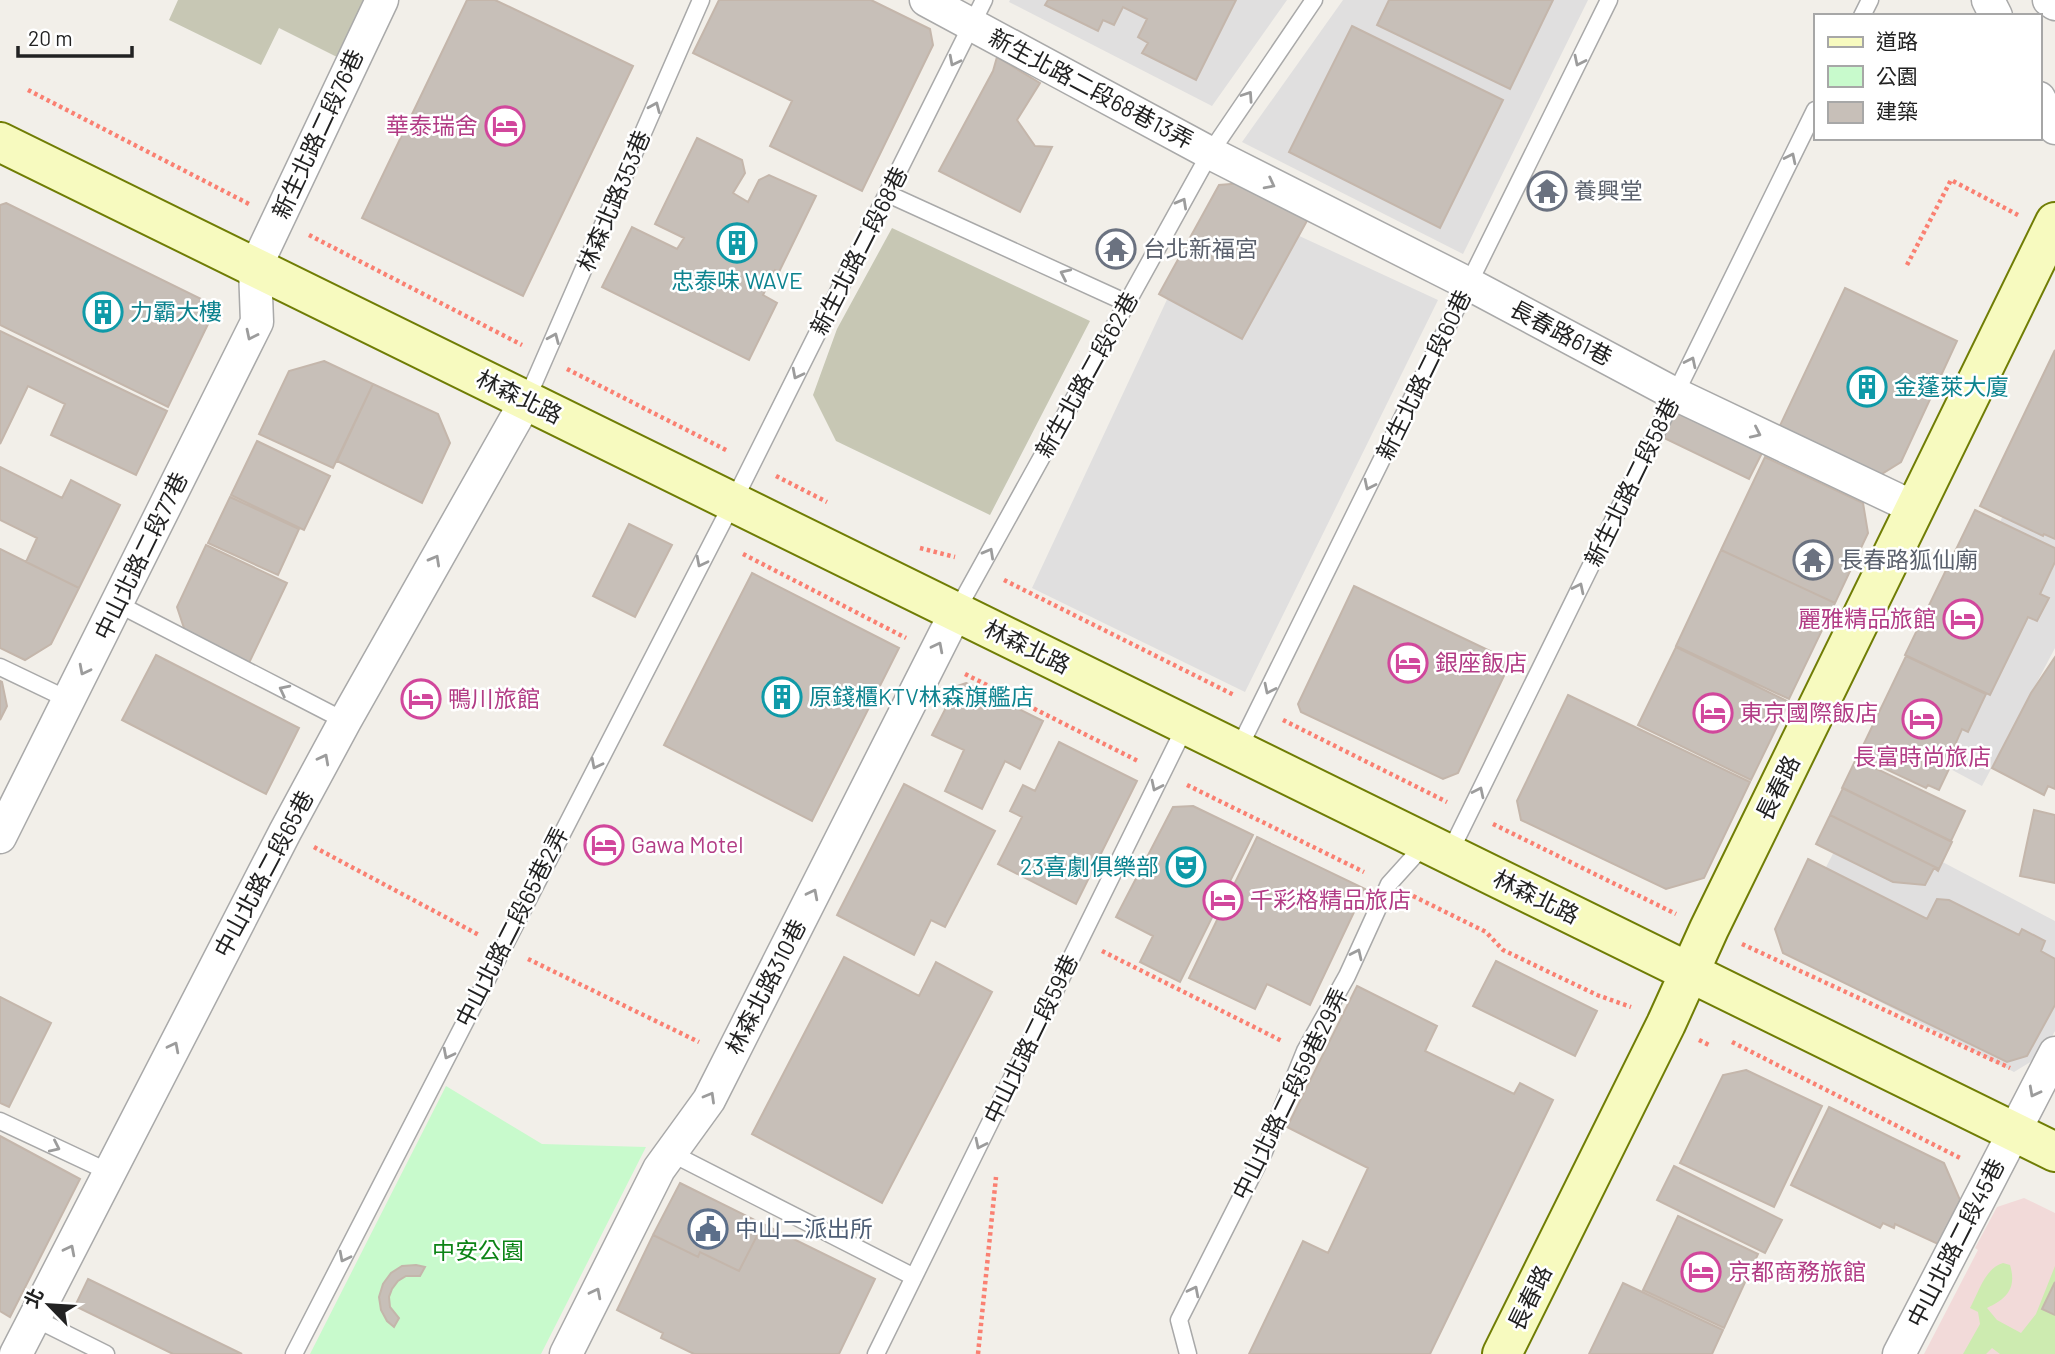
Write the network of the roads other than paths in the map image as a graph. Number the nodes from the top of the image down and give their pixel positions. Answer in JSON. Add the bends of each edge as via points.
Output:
{"nodes":[{"id":1,"x":382,"y":0,"type":"edge"},
{"id":2,"x":701,"y":0,"type":"edge"},
{"id":3,"x":926,"y":0,"type":"edge"},
{"id":4,"x":1314,"y":0,"type":"edge"},
{"id":5,"x":1609,"y":0,"type":"edge"},
{"id":6,"x":2049,"y":0,"type":"edge"},
{"id":7,"x":2055,"y":4,"type":"edge"},
{"id":8,"x":978,"y":13,"type":"edge"},
{"id":9,"x":2041,"y":102,"type":"edge"},
{"id":10,"x":1814,"y":112,"type":"edge"},
{"id":11,"x":2055,"y":128,"type":"edge"},
{"id":12,"x":0,"y":142,"type":"edge"},
{"id":13,"x":1210,"y":153,"type":"junction"},
{"id":14,"x":888,"y":194,"type":"junction"},
{"id":15,"x":2052,"y":227,"type":"edge"},
{"id":16,"x":255,"y":268,"type":"junction"},
{"id":17,"x":1469,"y":284,"type":"junction"},
{"id":18,"x":1127,"y":303,"type":"junction"},
{"id":19,"x":1675,"y":394,"type":"junction"},
{"id":20,"x":527,"y":401,"type":"junction"},
{"id":21,"x":733,"y":502,"type":"junction"},
{"id":22,"x":1915,"y":508,"type":"junction"},
{"id":23,"x":118,"y":604,"type":"junction"},
{"id":24,"x":956,"y":612,"type":"junction"},
{"id":25,"x":0,"y":667,"type":"edge"},
{"id":26,"x":69,"y":700,"type":"junction"},
{"id":27,"x":345,"y":721,"type":"junction"},
{"id":28,"x":1186,"y":725,"type":"junction"},
{"id":29,"x":1238,"y":750,"type":"junction"},
{"id":30,"x":0,"y":837,"type":"edge"},
{"id":31,"x":1438,"y":848,"type":"junction"},
{"id":32,"x":1689,"y":972,"type":"junction"},
{"id":33,"x":2055,"y":1053,"type":"edge"},
{"id":34,"x":0,"y":1121,"type":"edge"},
{"id":35,"x":2014,"y":1132,"type":"junction"},
{"id":36,"x":2055,"y":1152,"type":"edge"},
{"id":37,"x":671,"y":1153,"type":"junction"},
{"id":38,"x":110,"y":1172,"type":"junction"},
{"id":39,"x":914,"y":1277,"type":"junction"},
{"id":40,"x":34,"y":1318,"type":"junction"},
{"id":41,"x":16,"y":1354,"type":"edge"},
{"id":42,"x":106,"y":1354,"type":"edge"},
{"id":43,"x":294,"y":1354,"type":"edge"},
{"id":44,"x":566,"y":1354,"type":"edge"},
{"id":45,"x":876,"y":1354,"type":"edge"},
{"id":46,"x":1188,"y":1354,"type":"edge"},
{"id":47,"x":1503,"y":1354,"type":"edge"},
{"id":48,"x":1899,"y":1354,"type":"edge"}],
"edges":[{"from":1,"to":16,"type":"street","name":"新生北路二段76巷"},
{"from":20,"to":2,"type":"lane","name":"林森北路353巷","one_way":true},
{"from":3,"to":8,"type":"street","name":"新生北路二段68巷13弄"},
{"from":13,"to":4,"type":"lane","name":"新生北路二段62巷","one_way":true},
{"from":5,"to":17,"type":"lane","name":"新生北路二段60巷","one_way":true},
{"from":6,"to":7,"type":"street"},
{"from":8,"to":13,"type":"street","name":"新生北路二段68巷13弄"},
{"from":8,"to":14,"type":"lane","name":"新生北路二段68巷","one_way":true},
{"from":9,"to":11,"type":"street"},
{"from":19,"to":10,"type":"lane","name":"新生北路二段58巷","one_way":true},
{"from":12,"to":16,"type":"street","name":"林森北路"},
{"from":13,"to":17,"type":"street","name":"長春路61巷","one_way":true},
{"from":18,"to":13,"type":"lane","name":"新生北路二段62巷","one_way":true},
{"from":18,"to":14,"type":"lane","one_way":true},
{"from":14,"to":21,"type":"lane","name":"新生北路二段68巷","one_way":true},
{"from":15,"to":22,"type":"street","name":"長春路"},
{"from":16,"to":20,"type":"street","name":"林森北路"},
{"from":16,"to":23,"type":"street","name":"中山北路二段77巷","one_way":true,"via":[[257,322]]},
{"from":17,"to":19,"type":"street","name":"長春路61巷"},
{"from":17,"to":29,"type":"lane","name":"新生北路二段60巷","one_way":true},
{"from":24,"to":18,"type":"lane","name":"新生北路二段62巷","one_way":true},
{"from":19,"to":22,"type":"street","name":"長春路61巷","one_way":true},
{"from":31,"to":19,"type":"lane","name":"新生北路二段58巷","one_way":true,"via":[[1469,812]]},
{"from":20,"to":21,"type":"street","name":"林森北路"},
{"from":27,"to":20,"type":"street","name":"中山北路二段65巷","one_way":true},
{"from":21,"to":24,"type":"street","name":"林森北路"},
{"from":21,"to":43,"type":"lane","name":"中山北路二段65巷2弄","one_way":true},
{"from":22,"to":32,"type":"street","name":"長春路"},
{"from":23,"to":26,"type":"street","name":"中山北路二段77巷","one_way":true},
{"from":27,"to":23,"type":"lane","one_way":true},
{"from":24,"to":28,"type":"street","name":"林森北路"},
{"from":37,"to":24,"type":"street","name":"林森北路310巷","one_way":true,"via":[[709,1100]]},
{"from":25,"to":26,"type":"lane"},
{"from":26,"to":30,"type":"street","name":"中山北路二段77巷"},
{"from":38,"to":27,"type":"street","name":"中山北路二段65巷","one_way":true},
{"from":28,"to":29,"type":"street","name":"林森北路"},
{"from":28,"to":39,"type":"lane","name":"中山北路二段59巷","one_way":true},
{"from":29,"to":31,"type":"street","name":"林森北路"},
{"from":31,"to":32,"type":"street","name":"林森北路"},
{"from":46,"to":31,"type":"lane","name":"中山北路二段59巷29弄","one_way":true,"via":[[1179,1320],[1264,1152],[1305,1051],[1347,976],[1389,884]]},
{"from":32,"to":35,"type":"street","name":"林森北路"},
{"from":32,"to":47,"type":"street","name":"長春路"},
{"from":33,"to":35,"type":"street","name":"中山北路二段45巷","one_way":true},
{"from":34,"to":38,"type":"lane","one_way":true},
{"from":35,"to":36,"type":"street","name":"林森北路"},
{"from":35,"to":48,"type":"street","name":"中山北路二段45巷"},
{"from":37,"to":39,"type":"lane"},
{"from":44,"to":37,"type":"street","name":"林森北路310巷","one_way":true},
{"from":40,"to":38,"type":"street","name":"中山北路二段65巷","one_way":true},
{"from":39,"to":45,"type":"lane","name":"中山北路二段59巷"},
{"from":40,"to":41,"type":"street","name":"中山北路二段65巷"},
{"from":40,"to":42,"type":"lane"}]}
